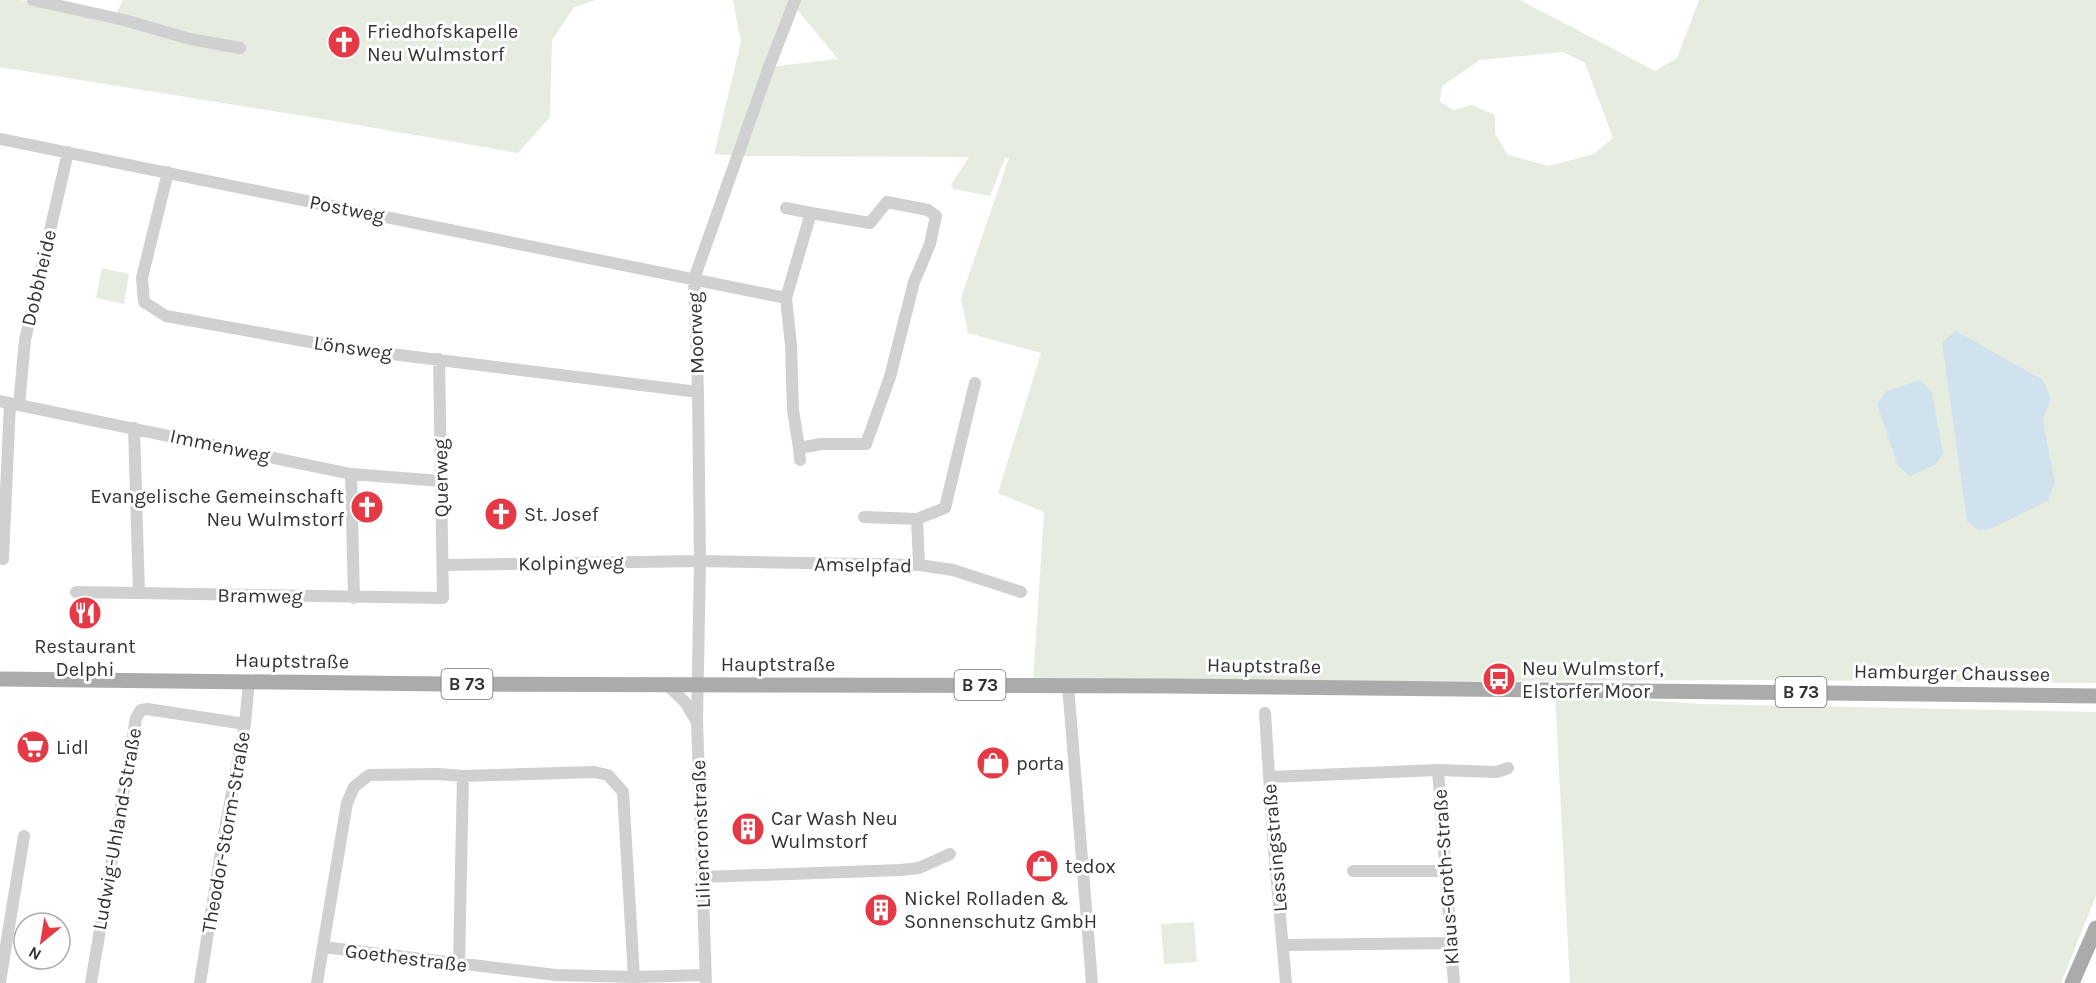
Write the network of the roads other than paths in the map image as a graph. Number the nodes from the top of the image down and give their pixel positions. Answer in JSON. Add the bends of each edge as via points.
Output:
{"nodes":[{"id":1,"x":33,"y":0,"type":"edge"},
{"id":2,"x":795,"y":0,"type":"edge"},
{"id":3,"x":240,"y":48,"type":"dead end"},
{"id":4,"x":0,"y":139,"type":"edge"},
{"id":5,"x":68,"y":152,"type":"junction"},
{"id":6,"x":168,"y":172,"type":"junction"},
{"id":7,"x":786,"y":208,"type":"dead end"},
{"id":8,"x":811,"y":213,"type":"junction"},
{"id":9,"x":694,"y":279,"type":"junction"},
{"id":10,"x":786,"y":298,"type":"junction"},
{"id":11,"x":439,"y":359,"type":"junction"},
{"id":12,"x":975,"y":383,"type":"dead end"},
{"id":13,"x":698,"y":392,"type":"junction"},
{"id":14,"x":10,"y":403,"type":"edge"},
{"id":15,"x":134,"y":428,"type":"junction"},
{"id":16,"x":351,"y":474,"type":"junction"},
{"id":17,"x":441,"y":481,"type":"junction"},
{"id":18,"x":864,"y":517,"type":"dead end"},
{"id":19,"x":917,"y":519,"type":"junction"},
{"id":20,"x":3,"y":559,"type":"dead end"},
{"id":21,"x":700,"y":561,"type":"junction"},
{"id":22,"x":443,"y":565,"type":"junction"},
{"id":23,"x":919,"y":565,"type":"junction"},
{"id":24,"x":76,"y":592,"type":"dead end"},
{"id":25,"x":1021,"y":592,"type":"dead end"},
{"id":26,"x":139,"y":593,"type":"junction"},
{"id":27,"x":354,"y":598,"type":"junction"},
{"id":28,"x":443,"y":598,"type":"joint"},
{"id":29,"x":0,"y":679,"type":"edge"},
{"id":30,"x":249,"y":681,"type":"junction"},
{"id":31,"x":666,"y":684,"type":"junction"},
{"id":32,"x":697,"y":684,"type":"junction"},
{"id":33,"x":1068,"y":686,"type":"junction"},
{"id":34,"x":1556,"y":690,"type":"joint"},
{"id":35,"x":2096,"y":696,"type":"edge"},
{"id":36,"x":1265,"y":713,"type":"dead end"},
{"id":37,"x":697,"y":722,"type":"junction"},
{"id":38,"x":245,"y":724,"type":"junction"},
{"id":39,"x":1508,"y":768,"type":"dead end"},
{"id":40,"x":1438,"y":771,"type":"junction"},
{"id":41,"x":463,"y":776,"type":"junction"},
{"id":42,"x":1269,"y":777,"type":"junction"},
{"id":43,"x":24,"y":836,"type":"dead end"},
{"id":44,"x":950,"y":854,"type":"dead end"},
{"id":45,"x":1353,"y":871,"type":"dead end"},
{"id":46,"x":1446,"y":871,"type":"junction"},
{"id":47,"x":702,"y":877,"type":"junction"},
{"id":48,"x":2096,"y":928,"type":"edge"},
{"id":49,"x":1452,"y":943,"type":"junction"},
{"id":50,"x":1284,"y":945,"type":"junction"},
{"id":51,"x":323,"y":947,"type":"junction"},
{"id":52,"x":459,"y":964,"type":"junction"},
{"id":53,"x":634,"y":977,"type":"junction"},
{"id":54,"x":706,"y":979,"type":"edge"},
{"id":55,"x":0,"y":982,"type":"edge"},
{"id":56,"x":91,"y":983,"type":"edge"},
{"id":57,"x":200,"y":983,"type":"edge"},
{"id":58,"x":317,"y":983,"type":"edge"},
{"id":59,"x":1092,"y":983,"type":"edge"},
{"id":60,"x":1286,"y":983,"type":"edge"},
{"id":61,"x":1454,"y":983,"type":"edge"},
{"id":62,"x":2072,"y":983,"type":"edge"}],
"edges":[{"from":1,"to":3,"type":"street"},
{"from":2,"to":9,"type":"street","name":"Moorweg"},
{"from":4,"to":5,"type":"street","name":"Postweg"},
{"from":5,"to":6,"type":"street","name":"Postweg"},
{"from":5,"to":14,"type":"street","name":"Dobbheide"},
{"from":6,"to":9,"type":"street","name":"Postweg"},
{"from":6,"to":11,"type":"street","name":"Lönsweg","via":[[142,278],[144,302],[166,316],[343,348]]},
{"from":7,"to":8,"type":"street"},
{"from":8,"to":10,"type":"street"},
{"from":8,"to":10,"type":"street","via":[[870,223],[887,202],[928,210],[936,216],[930,244],[914,282],[890,377],[866,444],[821,444],[799,454]]},
{"from":9,"to":10,"type":"street","name":"Postweg"},
{"from":9,"to":13,"type":"street","name":"Moorweg"},
{"from":11,"to":13,"type":"street","name":"Lönsweg"},
{"from":11,"to":17,"type":"street","name":"Querweg"},
{"from":12,"to":19,"type":"street","via":[[945,508]]},
{"from":13,"to":21,"type":"street","name":"Moorweg"},
{"from":14,"to":15,"type":"street","name":"Immenweg"},
{"from":14,"to":20,"type":"street","name":"Dobbheide"},
{"from":15,"to":16,"type":"street","name":"Immenweg"},
{"from":15,"to":26,"type":"street"},
{"from":16,"to":17,"type":"street","name":"Immenweg"},
{"from":16,"to":27,"type":"street"},
{"from":17,"to":22,"type":"street","name":"Querweg"},
{"from":18,"to":19,"type":"street"},
{"from":19,"to":23,"type":"street"},
{"from":21,"to":22,"type":"street","name":"Kolpingweg"},
{"from":21,"to":23,"type":"street","name":"Amselpfad"},
{"from":21,"to":32,"type":"street","name":"Moorweg"},
{"from":22,"to":28,"type":"street","name":"Querweg"},
{"from":23,"to":25,"type":"street","name":"Amselpfad","via":[[952,570]]},
{"from":24,"to":26,"type":"street","name":"Bramweg"},
{"from":26,"to":27,"type":"street","name":"Bramweg"},
{"from":27,"to":28,"type":"street","name":"Bramweg"},
{"from":29,"to":30,"type":"main road","name":"Hauptstraße","number":"B 73"},
{"from":30,"to":31,"type":"main road","name":"Hauptstraße","number":"B 73"},
{"from":30,"to":38,"type":"street","name":"Theodor-Storm-Straße"},
{"from":31,"to":32,"type":"main road","name":"Hauptstraße","number":"B 73"},
{"from":31,"to":37,"type":"street","via":[[685,702]]},
{"from":32,"to":33,"type":"main road","name":"Hauptstraße","number":"B 73"},
{"from":32,"to":37,"type":"street","name":"Liliencronstraße"},
{"from":33,"to":34,"type":"main road","name":"Hauptstraße","number":"B 73"},
{"from":33,"to":59,"type":"street"},
{"from":34,"to":35,"type":"main road","name":"Hamburger Chaussee","number":"B 73"},
{"from":36,"to":42,"type":"street","name":"Lessingstraße"},
{"from":37,"to":47,"type":"street","name":"Liliencronstraße"},
{"from":38,"to":56,"type":"street","name":"Ludwig-Uhland-Straße","via":[[147,709],[141,710],[136,718]]},
{"from":38,"to":57,"type":"street","name":"Theodor-Storm-Straße"},
{"from":39,"to":40,"type":"street","name":"Klaus-Groth-Straße","via":[[1497,772]]},
{"from":40,"to":42,"type":"street","name":"Klaus-Groth-Straße"},
{"from":40,"to":46,"type":"street","name":"Klaus-Groth-Straße"},
{"from":41,"to":51,"type":"street","via":[[369,775],[354,787],[347,803]]},
{"from":41,"to":52,"type":"street"},
{"from":41,"to":53,"type":"street","via":[[594,772],[608,775],[623,792]]},
{"from":42,"to":50,"type":"street","name":"Lessingstraße"},
{"from":43,"to":55,"type":"street"},
{"from":44,"to":47,"type":"street","via":[[919,868],[901,870]]},
{"from":45,"to":46,"type":"street"},
{"from":46,"to":49,"type":"street","name":"Klaus-Groth-Straße"},
{"from":47,"to":54,"type":"street","name":"Liliencronstraße"},
{"from":48,"to":62,"type":"main road"},
{"from":49,"to":50,"type":"street"},
{"from":49,"to":61,"type":"street","name":"Klaus-Groth-Straße"},
{"from":50,"to":60,"type":"street","name":"Lessingstraße"},
{"from":51,"to":52,"type":"street","name":"Goethestraße"},
{"from":51,"to":58,"type":"street"},
{"from":52,"to":53,"type":"street","name":"Goethestraße","via":[[555,975]]},
{"from":53,"to":54,"type":"street","name":"Goethestraße"}]}
